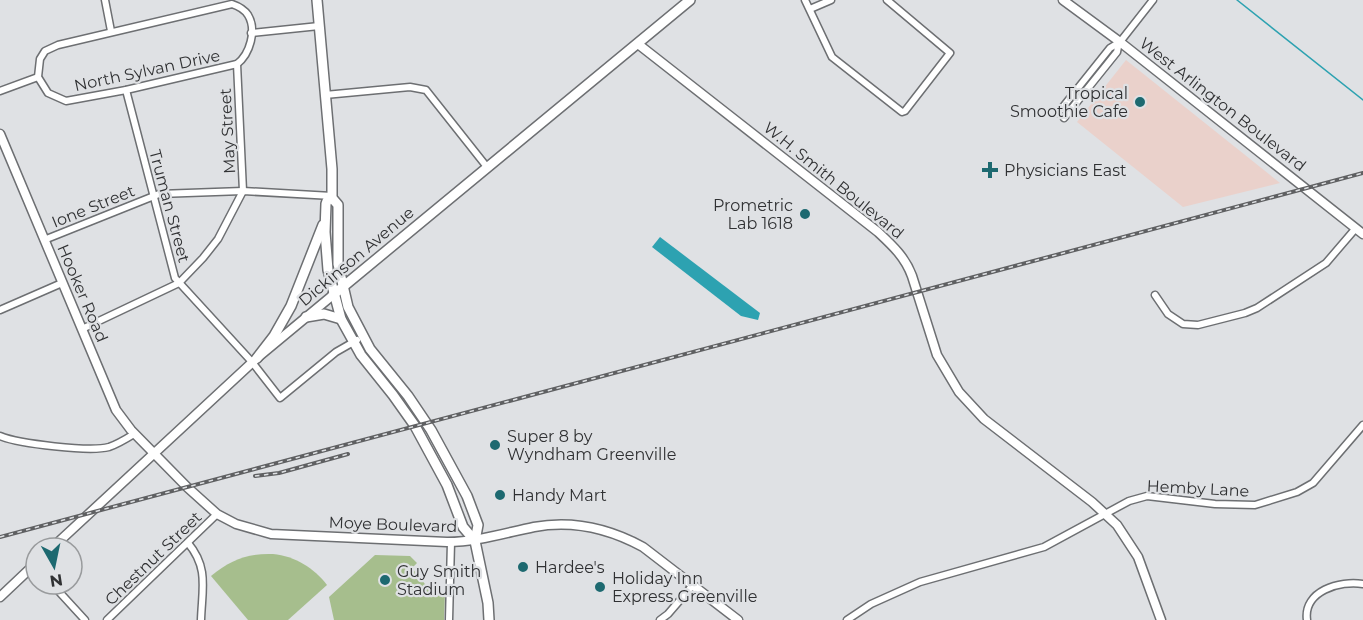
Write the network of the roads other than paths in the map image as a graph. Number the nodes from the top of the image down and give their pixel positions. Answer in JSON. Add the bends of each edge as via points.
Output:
{"nodes":[{"id":1,"x":105,"y":0,"type":"edge"},
{"id":2,"x":317,"y":0,"type":"edge"},
{"id":3,"x":690,"y":0,"type":"edge"},
{"id":4,"x":805,"y":0,"type":"edge"},
{"id":5,"x":831,"y":0,"type":"edge"},
{"id":6,"x":887,"y":0,"type":"edge"},
{"id":7,"x":1063,"y":0,"type":"edge"},
{"id":8,"x":1153,"y":0,"type":"edge"},
{"id":9,"x":810,"y":9,"type":"junction"},
{"id":10,"x":319,"y":26,"type":"junction"},
{"id":11,"x":111,"y":31,"type":"junction"},
{"id":12,"x":251,"y":33,"type":"junction"},
{"id":13,"x":1120,"y":42,"type":"junction"},
{"id":14,"x":638,"y":44,"type":"junction"},
{"id":15,"x":237,"y":64,"type":"junction"},
{"id":16,"x":38,"y":77,"type":"junction"},
{"id":17,"x":126,"y":90,"type":"junction"},
{"id":18,"x":0,"y":91,"type":"edge"},
{"id":19,"x":326,"y":95,"type":"junction"},
{"id":20,"x":1058,"y":113,"type":"dead end"},
{"id":21,"x":1064,"y":118,"type":"dead end"},
{"id":22,"x":0,"y":134,"type":"edge"},
{"id":23,"x":487,"y":167,"type":"junction"},
{"id":24,"x":243,"y":191,"type":"junction"},
{"id":25,"x":154,"y":196,"type":"junction"},
{"id":26,"x":332,"y":197,"type":"junction"},
{"id":27,"x":326,"y":220,"type":"junction"},
{"id":28,"x":1360,"y":231,"type":"edge"},
{"id":29,"x":44,"y":240,"type":"junction"},
{"id":30,"x":62,"y":283,"type":"junction"},
{"id":31,"x":179,"y":283,"type":"junction"},
{"id":32,"x":342,"y":287,"type":"junction"},
{"id":33,"x":333,"y":294,"type":"junction"},
{"id":34,"x":1155,"y":295,"type":"dead end"},
{"id":35,"x":0,"y":309,"type":"edge"},
{"id":36,"x":306,"y":317,"type":"junction"},
{"id":37,"x":341,"y":319,"type":"junction"},
{"id":38,"x":82,"y":329,"type":"junction"},
{"id":39,"x":362,"y":337,"type":"junction"},
{"id":40,"x":353,"y":342,"type":"junction"},
{"id":41,"x":254,"y":360,"type":"junction"},
{"id":42,"x":1363,"y":425,"type":"edge"},
{"id":43,"x":134,"y":434,"type":"junction"},
{"id":44,"x":1360,"y":435,"type":"edge"},
{"id":45,"x":0,"y":436,"type":"edge"},
{"id":46,"x":154,"y":454,"type":"junction"},
{"id":47,"x":1105,"y":513,"type":"junction"},
{"id":48,"x":217,"y":514,"type":"junction"},
{"id":49,"x":65,"y":536,"type":"edge"},
{"id":50,"x":475,"y":540,"type":"junction"},
{"id":51,"x":451,"y":542,"type":"junction"},
{"id":52,"x":188,"y":543,"type":"junction"},
{"id":53,"x":24,"y":575,"type":"edge"},
{"id":54,"x":1363,"y":584,"type":"edge"},
{"id":55,"x":693,"y":585,"type":"junction"},
{"id":56,"x":63,"y":596,"type":"edge"},
{"id":57,"x":0,"y":597,"type":"edge"},
{"id":58,"x":85,"y":620,"type":"edge"},
{"id":59,"x":107,"y":620,"type":"edge"},
{"id":60,"x":201,"y":620,"type":"edge"},
{"id":61,"x":449,"y":620,"type":"edge"},
{"id":62,"x":489,"y":620,"type":"edge"},
{"id":63,"x":660,"y":620,"type":"edge"},
{"id":64,"x":738,"y":620,"type":"edge"},
{"id":65,"x":847,"y":620,"type":"edge"},
{"id":66,"x":1161,"y":620,"type":"edge"},
{"id":67,"x":1307,"y":620,"type":"edge"}],
"edges":[{"from":1,"to":11,"type":"street"},
{"from":2,"to":10,"type":"main road"},
{"from":3,"to":14,"type":"main road","name":"Dickinson Avenue"},
{"from":4,"to":9,"type":"street"},
{"from":5,"to":9,"type":"street"},
{"from":6,"to":9,"type":"street","via":[[950,53],[902,112],[832,57]]},
{"from":7,"to":13,"type":"main road","name":"West Arlington Boulevard"},
{"from":8,"to":13,"type":"street"},
{"from":10,"to":12,"type":"street"},
{"from":10,"to":19,"type":"main road"},
{"from":11,"to":12,"type":"street","via":[[232,3],[249,16]]},
{"from":11,"to":16,"type":"street","via":[[45,51]]},
{"from":12,"to":15,"type":"street","name":"North Sylvan Drive","via":[[250,45]]},
{"from":13,"to":20,"type":"street","via":[[1110,48]]},
{"from":13,"to":21,"type":"street"},
{"from":13,"to":28,"type":"main road","name":"West Arlington Boulevard"},
{"from":14,"to":23,"type":"main road","name":"Dickinson Avenue"},
{"from":14,"to":47,"type":"main road","name":"W.H. Smith Boulevard","via":[[897,249],[908,265],[937,355],[959,392],[984,419]]},
{"from":15,"to":17,"type":"street","name":"North Sylvan Drive"},
{"from":15,"to":24,"type":"street","name":"May Street"},
{"from":16,"to":17,"type":"street","name":"North Sylvan Drive","via":[[48,93],[66,101]]},
{"from":16,"to":18,"type":"street"},
{"from":17,"to":25,"type":"street","name":"Truman Street"},
{"from":19,"to":23,"type":"street","via":[[410,87],[426,90]]},
{"from":19,"to":26,"type":"main road"},
{"from":22,"to":29,"type":"main road","name":"Hooker Road"},
{"from":23,"to":32,"type":"main road","name":"Dickinson Avenue"},
{"from":24,"to":25,"type":"street","name":"Ione Street"},
{"from":24,"to":26,"type":"street","name":"Ione Street"},
{"from":24,"to":31,"type":"street","name":"May Street","via":[[218,239]]},
{"from":25,"to":29,"type":"street","name":"Ione Street"},
{"from":25,"to":31,"type":"street","name":"Truman Street"},
{"from":26,"to":27,"type":"main road","via":[[327,201]]},
{"from":26,"to":32,"type":"main road","via":[[338,205],[337,253]]},
{"from":27,"to":33,"type":"main road","via":[[327,264]]},
{"from":27,"to":41,"type":"main road","via":[[291,306]]},
{"from":28,"to":34,"type":"street","via":[[1326,263],[1245,313],[1198,325],[1183,324],[1168,314]]},
{"from":29,"to":30,"type":"main road","name":"Hooker Road"},
{"from":30,"to":35,"type":"street"},
{"from":30,"to":38,"type":"main road","name":"Hooker Road"},
{"from":31,"to":38,"type":"street","name":"May Street"},
{"from":31,"to":41,"type":"street","name":"Truman Street"},
{"from":32,"to":33,"type":"main road","name":"Dickinson Avenue"},
{"from":32,"to":39,"type":"main road"},
{"from":33,"to":36,"type":"main road","name":"Dickinson Avenue"},
{"from":33,"to":37,"type":"main road"},
{"from":36,"to":37,"type":"main road","via":[[324,314]]},
{"from":36,"to":41,"type":"main road","name":"Dickinson Avenue"},
{"from":37,"to":40,"type":"main road"},
{"from":38,"to":43,"type":"main road","name":"Hooker Road","via":[[116,410]]},
{"from":39,"to":40,"type":"street"},
{"from":39,"to":50,"type":"main road","via":[[417,409],[452,467],[478,525]]},
{"from":40,"to":41,"type":"street","name":"Truman Street","via":[[280,398]]},
{"from":40,"to":50,"type":"main road","via":[[415,426],[447,485],[463,527]]},
{"from":41,"to":46,"type":"main road","name":"Dickinson Avenue"},
{"from":42,"to":44,"type":"street","name":"Hemby Lane"},
{"from":43,"to":45,"type":"street","via":[[118,444],[94,449]]},
{"from":43,"to":46,"type":"main road","name":"Hooker Road"},
{"from":44,"to":47,"type":"street","name":"Hemby Lane","via":[[1298,492],[1255,505],[1147,496]]},
{"from":46,"to":48,"type":"main road","name":"Moye Boulevard"},
{"from":46,"to":49,"type":"main road","name":"Dickinson Avenue"},
{"from":47,"to":65,"type":"street","name":"Hemby Lane","via":[[1044,547],[920,582],[871,604]]},
{"from":47,"to":66,"type":"main road","name":"W.H. Smith Boulevard","via":[[1138,557]]},
{"from":48,"to":51,"type":"main road","name":"Moye Boulevard","via":[[271,534]]},
{"from":48,"to":52,"type":"street","name":"Chestnut Street"},
{"from":50,"to":51,"type":"main road","name":"Moye Boulevard"},
{"from":50,"to":55,"type":"main road","name":"Moye Boulevard","via":[[551,525],[591,527],[643,547]]},
{"from":50,"to":62,"type":"main road"},
{"from":51,"to":61,"type":"street"},
{"from":52,"to":59,"type":"street","name":"Chestnut Street"},
{"from":52,"to":60,"type":"street","via":[[201,564]]},
{"from":53,"to":57,"type":"main road"},
{"from":54,"to":67,"type":"street","via":[[1319,592],[1310,600]]},
{"from":55,"to":63,"type":"street"},
{"from":55,"to":64,"type":"main road","name":"Moye Boulevard"},
{"from":56,"to":58,"type":"street"}]}
